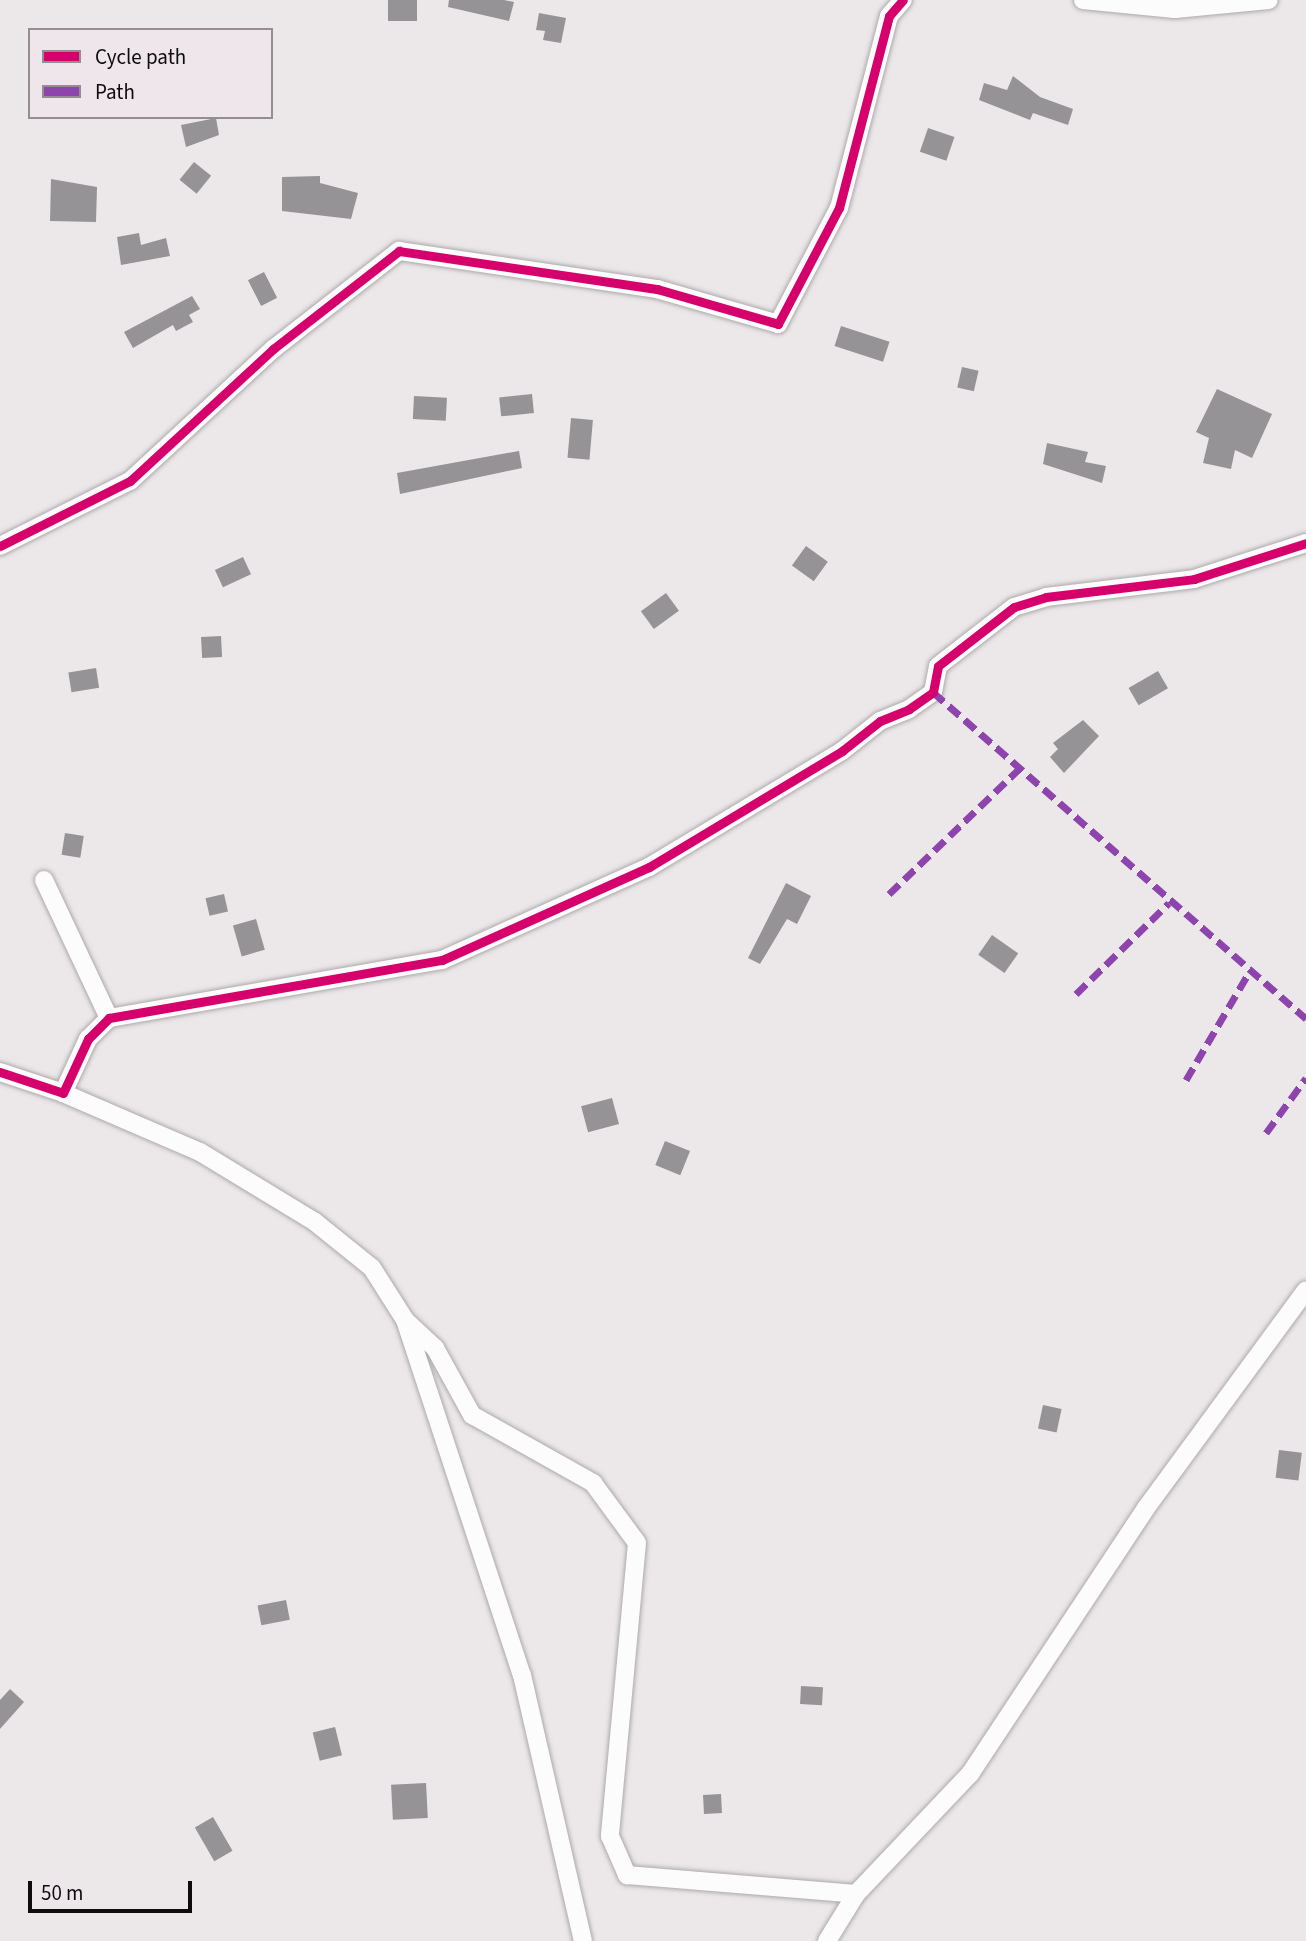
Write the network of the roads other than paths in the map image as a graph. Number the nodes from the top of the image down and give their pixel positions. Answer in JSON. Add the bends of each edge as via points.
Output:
{"nodes":[{"id":1,"x":903,"y":0,"type":"edge"},
{"id":2,"x":1083,"y":0,"type":"edge"},
{"id":3,"x":1269,"y":0,"type":"edge"},
{"id":4,"x":1306,"y":543,"type":"edge"},
{"id":5,"x":0,"y":546,"type":"edge"},
{"id":6,"x":44,"y":880,"type":"dead end"},
{"id":7,"x":109,"y":1018,"type":"junction"},
{"id":8,"x":0,"y":1072,"type":"edge"},
{"id":9,"x":63,"y":1093,"type":"junction"},
{"id":10,"x":1306,"y":1290,"type":"edge"},
{"id":11,"x":405,"y":1320,"type":"junction"},
{"id":12,"x":856,"y":1895,"type":"junction"},
{"id":13,"x":583,"y":1941,"type":"edge"},
{"id":14,"x":827,"y":1941,"type":"edge"}],
"edges":[{"from":1,"to":5,"type":"street","via":[[889,16],[839,208],[778,324],[657,289],[399,251],[273,349],[130,481]]},
{"from":2,"to":3,"type":"street","via":[[1175,9]]},
{"from":4,"to":7,"type":"street","via":[[1194,579],[1046,597],[1014,607],[938,666],[933,692],[880,721],[842,751],[649,867],[442,960]]},
{"from":6,"to":7,"type":"street"},
{"from":7,"to":9,"type":"street","via":[[83,1047]]},
{"from":8,"to":9,"type":"street"},
{"from":9,"to":11,"type":"street","via":[[200,1152],[315,1222],[372,1268]]},
{"from":10,"to":12,"type":"street","via":[[1146,1508],[970,1774]]},
{"from":11,"to":12,"type":"street","via":[[435,1348],[472,1415],[593,1483],[637,1543],[610,1836],[627,1875]]},
{"from":11,"to":13,"type":"street","via":[[522,1675]]},
{"from":12,"to":14,"type":"street"}]}
